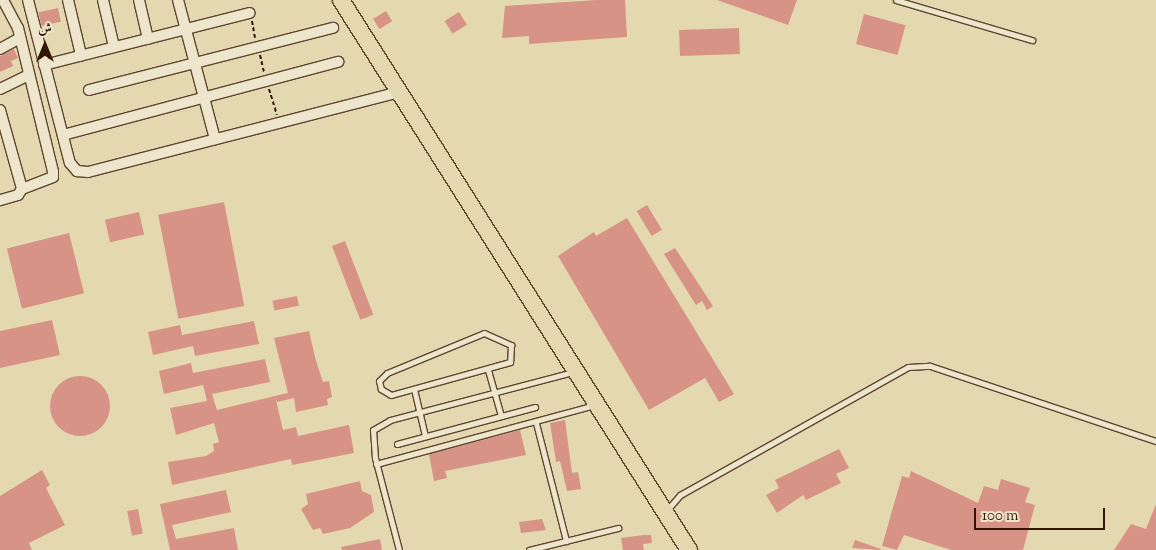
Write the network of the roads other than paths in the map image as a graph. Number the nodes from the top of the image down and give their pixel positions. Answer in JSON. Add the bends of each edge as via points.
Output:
{"nodes":[{"id":1,"x":28,"y":0,"type":"edge"},
{"id":2,"x":68,"y":0,"type":"edge"},
{"id":3,"x":103,"y":0,"type":"edge"},
{"id":4,"x":139,"y":0,"type":"edge"},
{"id":5,"x":178,"y":0,"type":"edge"},
{"id":6,"x":341,"y":0,"type":"edge"},
{"id":7,"x":896,"y":0,"type":"edge"},
{"id":8,"x":908,"y":2,"type":"edge"},
{"id":9,"x":3,"y":5,"type":"edge"},
{"id":10,"x":250,"y":13,"type":"road end"},
{"id":11,"x":332,"y":28,"type":"dead end"},
{"id":12,"x":186,"y":29,"type":"junction"},
{"id":13,"x":20,"y":38,"type":"junction"},
{"id":14,"x":148,"y":39,"type":"junction"},
{"id":15,"x":1032,"y":40,"type":"dead end"},
{"id":16,"x":114,"y":47,"type":"junction"},
{"id":17,"x":0,"y":49,"type":"edge"},
{"id":18,"x":82,"y":56,"type":"junction"},
{"id":19,"x":338,"y":62,"type":"dead end"},
{"id":20,"x":195,"y":64,"type":"junction"},
{"id":21,"x":44,"y":65,"type":"junction"},
{"id":22,"x":29,"y":75,"type":"junction"},
{"id":23,"x":0,"y":89,"type":"edge"},
{"id":24,"x":89,"y":90,"type":"dead end"},
{"id":25,"x":399,"y":92,"type":"junction"},
{"id":26,"x":204,"y":98,"type":"junction"},
{"id":27,"x":0,"y":110,"type":"edge"},
{"id":28,"x":63,"y":136,"type":"junction"},
{"id":29,"x":214,"y":139,"type":"junction"},
{"id":30,"x":22,"y":188,"type":"junction"},
{"id":31,"x":0,"y":200,"type":"edge"},
{"id":32,"x":488,"y":370,"type":"junction"},
{"id":33,"x":576,"y":371,"type":"junction"},
{"id":34,"x":414,"y":388,"type":"junction"},
{"id":35,"x":494,"y":393,"type":"junction"},
{"id":36,"x":597,"y":404,"type":"junction"},
{"id":37,"x":535,"y":407,"type":"dead end"},
{"id":38,"x":420,"y":412,"type":"junction"},
{"id":39,"x":501,"y":416,"type":"junction"},
{"id":40,"x":536,"y":423,"type":"junction"},
{"id":41,"x":425,"y":436,"type":"junction"},
{"id":42,"x":1156,"y":441,"type":"edge"},
{"id":43,"x":397,"y":444,"type":"dead end"},
{"id":44,"x":376,"y":464,"type":"junction"},
{"id":45,"x":665,"y":512,"type":"junction"},
{"id":46,"x":618,"y":528,"type":"dead end"},
{"id":47,"x":566,"y":541,"type":"junction"},
{"id":48,"x":399,"y":550,"type":"edge"},
{"id":49,"x":529,"y":550,"type":"edge"},
{"id":50,"x":689,"y":550,"type":"edge"}],
"edges":[{"from":1,"to":21,"type":"street"},
{"from":2,"to":18,"type":"street"},
{"from":3,"to":16,"type":"street"},
{"from":4,"to":14,"type":"street"},
{"from":5,"to":12,"type":"street"},
{"from":6,"to":25,"type":"main road"},
{"from":7,"to":8,"type":"lane"},
{"from":8,"to":15,"type":"lane"},
{"from":9,"to":13,"type":"street"},
{"from":10,"to":12,"type":"street"},
{"from":11,"to":20,"type":"street"},
{"from":12,"to":14,"type":"street"},
{"from":12,"to":20,"type":"street"},
{"from":13,"to":17,"type":"street"},
{"from":13,"to":22,"type":"street"},
{"from":14,"to":16,"type":"street"},
{"from":16,"to":18,"type":"street"},
{"from":18,"to":21,"type":"street"},
{"from":19,"to":26,"type":"street"},
{"from":20,"to":24,"type":"street"},
{"from":20,"to":26,"type":"street"},
{"from":21,"to":28,"type":"street"},
{"from":22,"to":23,"type":"street"},
{"from":22,"to":30,"type":"street","via":[[53,177]]},
{"from":25,"to":29,"type":"street"},
{"from":25,"to":33,"type":"main road"},
{"from":26,"to":28,"type":"street"},
{"from":26,"to":29,"type":"street"},
{"from":27,"to":30,"type":"street"},
{"from":28,"to":29,"type":"street","via":[[70,163],[88,172]]},
{"from":30,"to":31,"type":"street","via":[[18,195]]},
{"from":32,"to":34,"type":"lane"},
{"from":32,"to":34,"type":"lane","via":[[510,362],[513,351],[502,338],[484,333],[434,351],[379,381],[387,395]]},
{"from":32,"to":35,"type":"lane"},
{"from":33,"to":35,"type":"lane"},
{"from":33,"to":36,"type":"main road"},
{"from":34,"to":38,"type":"lane"},
{"from":35,"to":38,"type":"lane"},
{"from":35,"to":39,"type":"lane"},
{"from":36,"to":40,"type":"lane"},
{"from":36,"to":45,"type":"main road"},
{"from":37,"to":39,"type":"lane"},
{"from":38,"to":41,"type":"lane"},
{"from":38,"to":44,"type":"lane","via":[[390,420],[373,430]]},
{"from":39,"to":41,"type":"lane"},
{"from":40,"to":44,"type":"lane"},
{"from":40,"to":47,"type":"lane"},
{"from":41,"to":43,"type":"lane"},
{"from":42,"to":45,"type":"lane","via":[[930,366],[908,367],[680,495]]},
{"from":44,"to":48,"type":"lane"},
{"from":45,"to":50,"type":"main road"},
{"from":46,"to":47,"type":"lane"},
{"from":47,"to":49,"type":"lane"}]}
